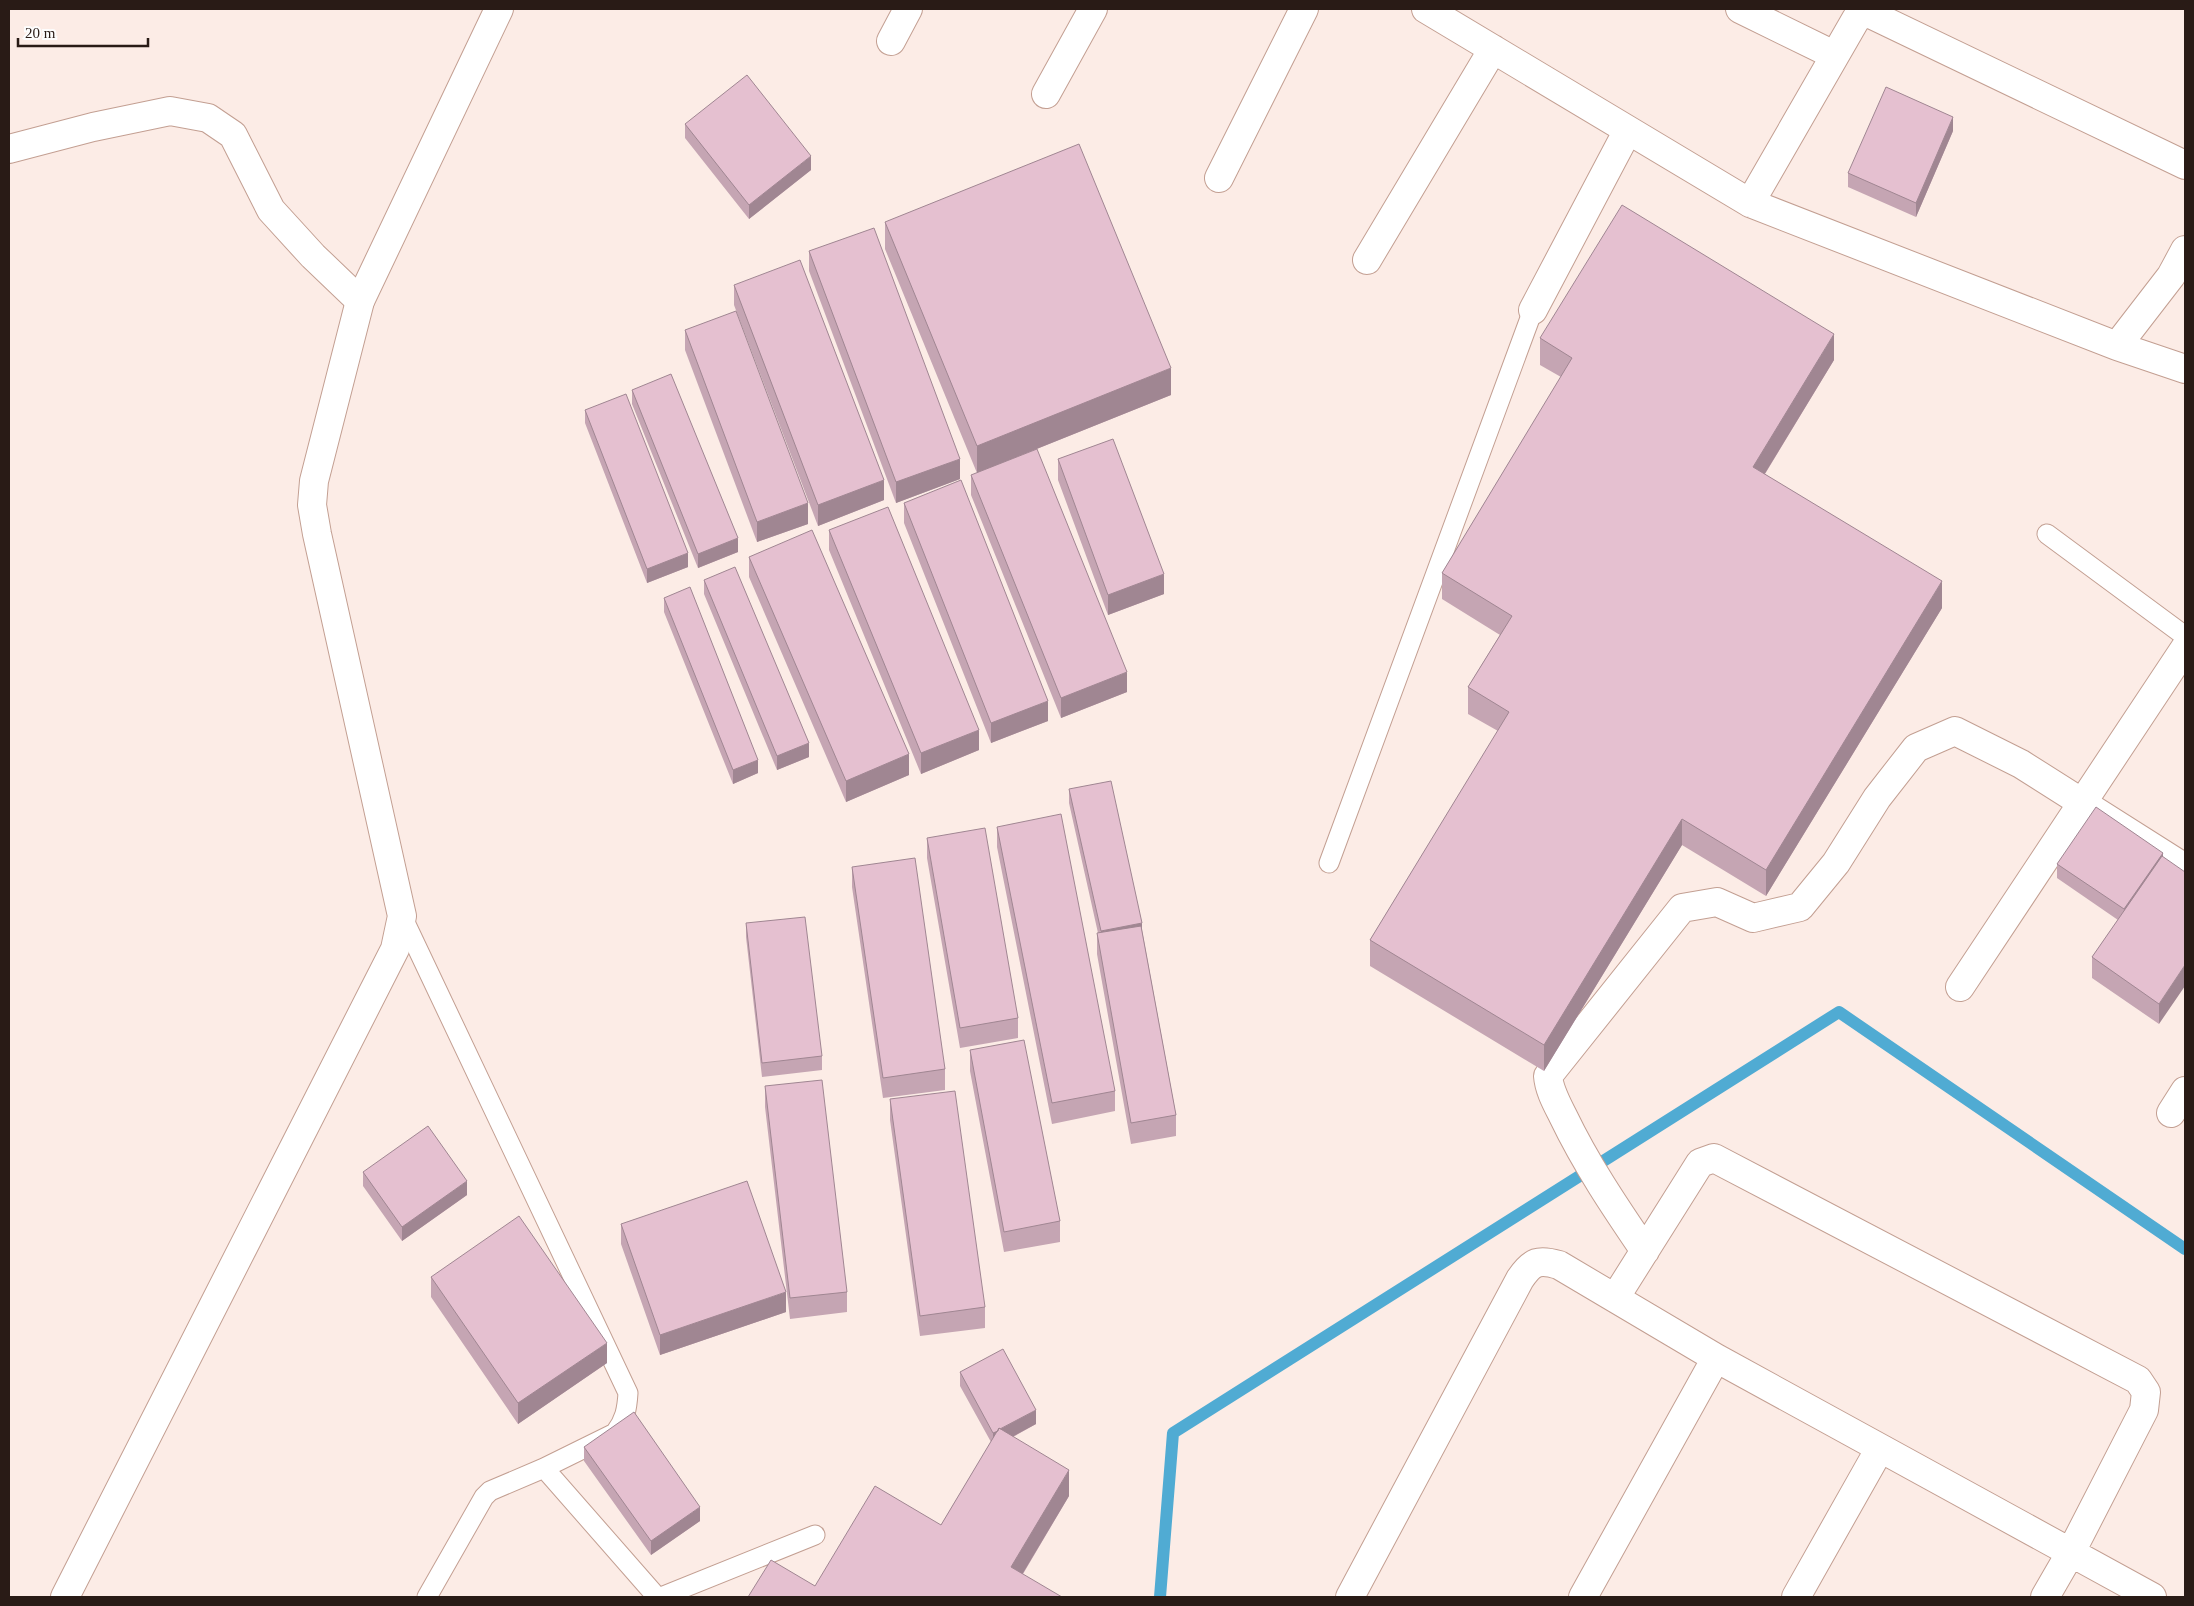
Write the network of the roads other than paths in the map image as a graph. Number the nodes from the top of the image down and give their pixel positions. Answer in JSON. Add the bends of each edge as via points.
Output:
{"nodes":[{"id":1,"x":499,"y":9,"type":"edge"},
{"id":2,"x":908,"y":9,"type":"edge"},
{"id":3,"x":1093,"y":9,"type":"edge"},
{"id":4,"x":1304,"y":9,"type":"edge"},
{"id":5,"x":1426,"y":9,"type":"edge"},
{"id":6,"x":1740,"y":9,"type":"edge"},
{"id":7,"x":891,"y":42,"type":"dead end"},
{"id":8,"x":1493,"y":49,"type":"junction"},
{"id":9,"x":1834,"y":55,"type":"junction"},
{"id":10,"x":1046,"y":94,"type":"dead end"},
{"id":11,"x":1628,"y":130,"type":"junction"},
{"id":12,"x":9,"y":149,"type":"edge"},
{"id":13,"x":2185,"y":165,"type":"edge"},
{"id":14,"x":1219,"y":178,"type":"dead end"},
{"id":15,"x":1750,"y":203,"type":"junction"},
{"id":16,"x":2185,"y":250,"type":"edge"},
{"id":17,"x":1367,"y":260,"type":"dead end"},
{"id":18,"x":360,"y":301,"type":"junction"},
{"id":19,"x":1533,"y":310,"type":"joint"},
{"id":20,"x":2117,"y":346,"type":"junction"},
{"id":21,"x":2185,"y":369,"type":"edge"},
{"id":22,"x":2047,"y":534,"type":"dead end"},
{"id":23,"x":2185,"y":636,"type":"edge"},
{"id":24,"x":2185,"y":648,"type":"edge"},
{"id":25,"x":2082,"y":803,"type":"junction"},
{"id":26,"x":1329,"y":863,"type":"dead end"},
{"id":27,"x":2185,"y":868,"type":"edge"},
{"id":28,"x":402,"y":916,"type":"junction"},
{"id":29,"x":1960,"y":987,"type":"dead end"},
{"id":30,"x":1645,"y":1251,"type":"junction"},
{"id":31,"x":1615,"y":1298,"type":"junction"},
{"id":32,"x":1716,"y":1358,"type":"junction"},
{"id":33,"x":1879,"y":1450,"type":"junction"},
{"id":34,"x":544,"y":1468,"type":"junction"},
{"id":35,"x":815,"y":1535,"type":"dead end"},
{"id":36,"x":2071,"y":1552,"type":"junction"},
{"id":37,"x":65,"y":1597,"type":"edge"},
{"id":38,"x":427,"y":1597,"type":"edge"},
{"id":39,"x":657,"y":1597,"type":"edge"},
{"id":40,"x":661,"y":1597,"type":"edge"},
{"id":41,"x":1350,"y":1597,"type":"edge"},
{"id":42,"x":1583,"y":1597,"type":"edge"},
{"id":43,"x":1796,"y":1597,"type":"edge"},
{"id":44,"x":2045,"y":1597,"type":"edge"},
{"id":45,"x":2152,"y":1597,"type":"edge"}],
"edges":[{"from":1,"to":18,"type":"street"},
{"from":2,"to":7,"type":"street"},
{"from":3,"to":10,"type":"street"},
{"from":4,"to":14,"type":"street"},
{"from":5,"to":8,"type":"street"},
{"from":6,"to":9,"type":"street"},
{"from":8,"to":11,"type":"street"},
{"from":8,"to":17,"type":"street"},
{"from":9,"to":13,"type":"street","via":[[1856,19],[1866,12],[1872,13]]},
{"from":9,"to":15,"type":"street"},
{"from":11,"to":15,"type":"street"},
{"from":11,"to":19,"type":"street"},
{"from":12,"to":18,"type":"street","via":[[170,111],[208,118],[233,135],[271,210]]},
{"from":15,"to":20,"type":"street"},
{"from":16,"to":20,"type":"street","via":[[2172,276]]},
{"from":18,"to":28,"type":"street","via":[[314,481],[312,505]]},
{"from":19,"to":26,"type":"lane"},
{"from":20,"to":21,"type":"street"},
{"from":22,"to":23,"type":"lane"},
{"from":24,"to":25,"type":"street"},
{"from":25,"to":27,"type":"street"},
{"from":25,"to":29,"type":"street"},
{"from":25,"to":30,"type":"street","via":[[2021,764],[1955,731],[1916,748],[1877,798],[1836,863],[1800,907],[1752,918],[1717,902],[1682,908],[1548,1076],[1576,1144]]},
{"from":28,"to":34,"type":"lane","via":[[628,1393],[627,1412],[615,1433]]},
{"from":28,"to":37,"type":"street","via":[[387,968]]},
{"from":30,"to":31,"type":"street"},
{"from":30,"to":36,"type":"street","via":[[1700,1163],[1714,1158],[2138,1380],[2146,1392],[2144,1410]]},
{"from":31,"to":32,"type":"street"},
{"from":31,"to":41,"type":"street","via":[[1559,1265],[1545,1261],[1527,1268]]},
{"from":32,"to":33,"type":"street"},
{"from":32,"to":42,"type":"street"},
{"from":33,"to":36,"type":"street"},
{"from":33,"to":43,"type":"street"},
{"from":34,"to":38,"type":"lane","via":[[490,1491],[484,1497]]},
{"from":34,"to":39,"type":"lane"},
{"from":35,"to":40,"type":"lane"},
{"from":36,"to":44,"type":"street"},
{"from":36,"to":45,"type":"street"}]}
